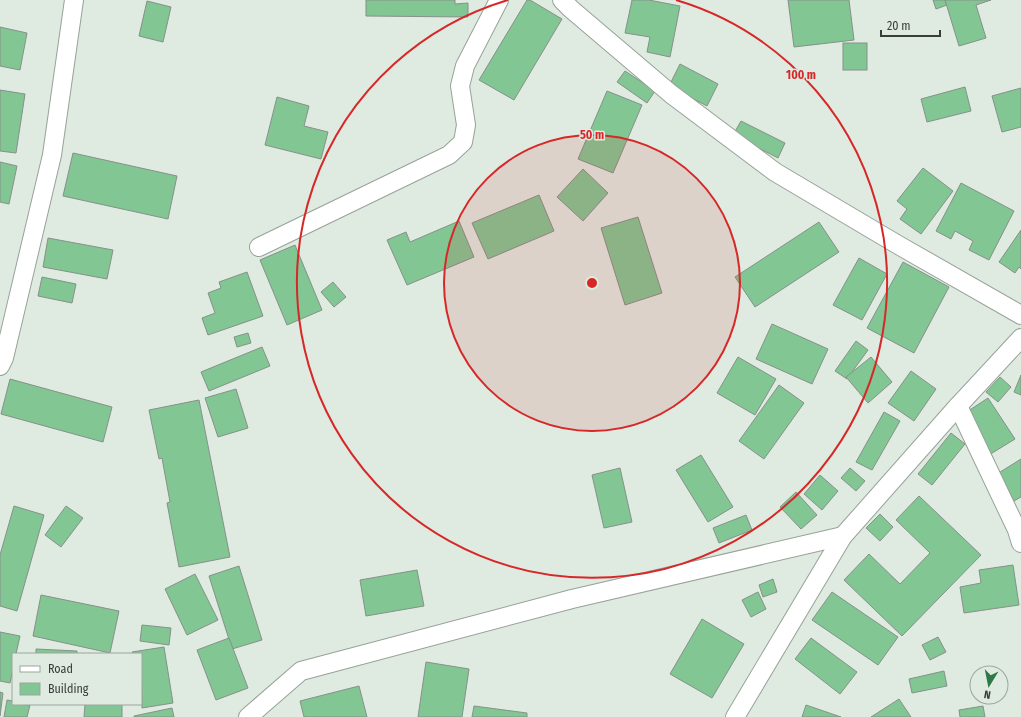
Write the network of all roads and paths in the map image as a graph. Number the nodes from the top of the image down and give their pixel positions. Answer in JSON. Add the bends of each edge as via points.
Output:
{"nodes":[{"id":1,"x":74,"y":0,"type":"edge"},
{"id":2,"x":498,"y":0,"type":"edge"},
{"id":3,"x":562,"y":0,"type":"edge"},
{"id":4,"x":259,"y":247,"type":"dead end"},
{"id":5,"x":1021,"y":315,"type":"edge"},
{"id":6,"x":1021,"y":338,"type":"edge"},
{"id":7,"x":0,"y":366,"type":"edge"},
{"id":8,"x":958,"y":406,"type":"junction"},
{"id":9,"x":843,"y":536,"type":"junction"},
{"id":10,"x":1021,"y":543,"type":"edge"},
{"id":11,"x":248,"y":717,"type":"edge"},
{"id":12,"x":734,"y":717,"type":"edge"}],
"edges":[{"from":1,"to":7,"type":"street","via":[[52,155]]},
{"from":2,"to":4,"type":"street","via":[[465,66],[460,86],[466,125],[463,142],[449,155]]},
{"from":3,"to":5,"type":"street","via":[[671,94],[775,172]]},
{"from":6,"to":8,"type":"street"},
{"from":8,"to":9,"type":"street"},
{"from":8,"to":10,"type":"street"},
{"from":9,"to":11,"type":"street","via":[[572,599],[301,671]]},
{"from":9,"to":12,"type":"street"}]}
